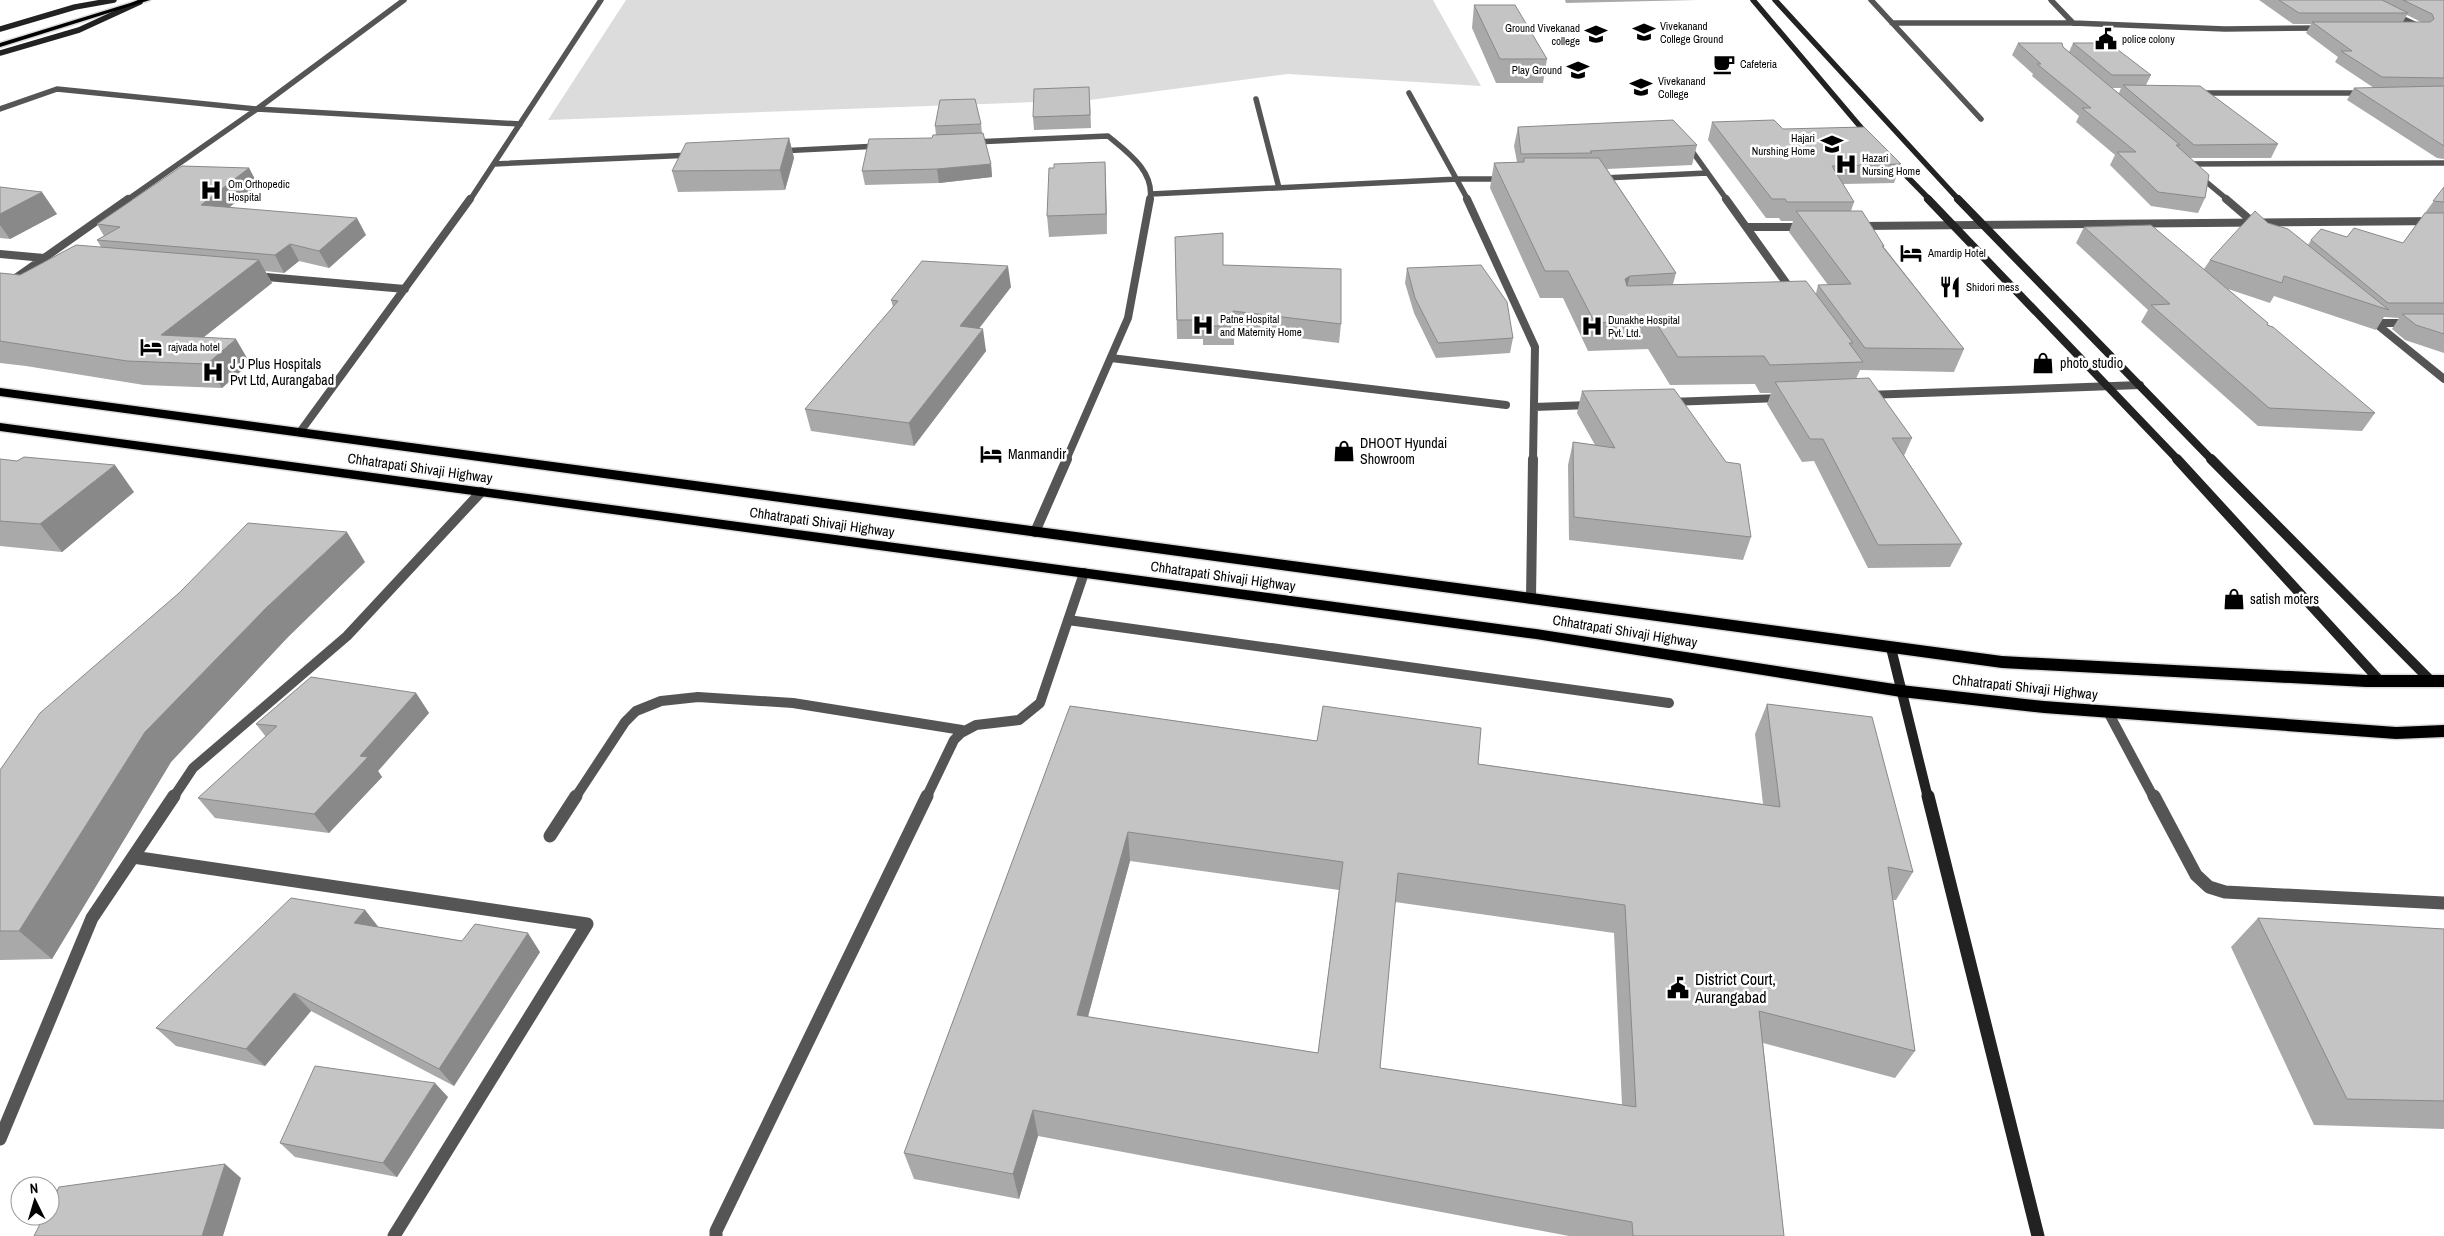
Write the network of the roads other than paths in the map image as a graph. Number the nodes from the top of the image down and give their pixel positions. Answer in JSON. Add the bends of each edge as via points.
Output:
{"nodes":[{"id":1,"x":114,"y":0,"type":"edge"},
{"id":2,"x":120,"y":0,"type":"edge"},
{"id":3,"x":404,"y":0,"type":"edge"},
{"id":4,"x":601,"y":0,"type":"edge"},
{"id":5,"x":1753,"y":0,"type":"edge"},
{"id":6,"x":1775,"y":0,"type":"edge"},
{"id":7,"x":1871,"y":0,"type":"edge"},
{"id":8,"x":2051,"y":0,"type":"edge"},
{"id":9,"x":143,"y":1,"type":"edge"},
{"id":10,"x":2390,"y":12,"type":"edge"},
{"id":11,"x":1892,"y":23,"type":"junction"},
{"id":12,"x":2073,"y":23,"type":"junction"},
{"id":13,"x":2334,"y":28,"type":"edge"},
{"id":14,"x":2403,"y":28,"type":"edge"},
{"id":15,"x":0,"y":29,"type":"edge"},
{"id":16,"x":0,"y":36,"type":"edge"},
{"id":17,"x":0,"y":45,"type":"edge"},
{"id":18,"x":0,"y":53,"type":"edge"},
{"id":19,"x":1409,"y":93,"type":"dead end"},
{"id":20,"x":2184,"y":93,"type":"edge"},
{"id":21,"x":2374,"y":93,"type":"edge"},
{"id":22,"x":1256,"y":99,"type":"dead end"},
{"id":23,"x":0,"y":108,"type":"edge"},
{"id":24,"x":256,"y":108,"type":"junction"},
{"id":25,"x":1981,"y":119,"type":"dead end"},
{"id":26,"x":520,"y":124,"type":"junction"},
{"id":27,"x":969,"y":142,"type":"edge"},
{"id":28,"x":1686,"y":143,"type":"edge"},
{"id":29,"x":1875,"y":144,"type":"edge"},
{"id":30,"x":890,"y":146,"type":"edge"},
{"id":31,"x":1882,"y":150,"type":"edge"},
{"id":32,"x":771,"y":151,"type":"edge"},
{"id":33,"x":702,"y":154,"type":"edge"},
{"id":34,"x":2178,"y":158,"type":"edge"},
{"id":35,"x":2444,"y":163,"type":"edge"},
{"id":36,"x":494,"y":164,"type":"junction"},
{"id":37,"x":2186,"y":164,"type":"junction"},
{"id":38,"x":1707,"y":173,"type":"junction"},
{"id":39,"x":1516,"y":178,"type":"edge"},
{"id":40,"x":1595,"y":178,"type":"edge"},
{"id":41,"x":1604,"y":178,"type":"junction"},
{"id":42,"x":1458,"y":179,"type":"junction"},
{"id":43,"x":1610,"y":186,"type":"edge"},
{"id":44,"x":1279,"y":188,"type":"junction"},
{"id":45,"x":1151,"y":194,"type":"junction"},
{"id":46,"x":2444,"y":221,"type":"edge"},
{"id":47,"x":2254,"y":223,"type":"junction"},
{"id":48,"x":1953,"y":225,"type":"junction"},
{"id":49,"x":1855,"y":226,"type":"edge"},
{"id":50,"x":1984,"y":226,"type":"junction"},
{"id":51,"x":1747,"y":227,"type":"junction"},
{"id":52,"x":1816,"y":227,"type":"edge"},
{"id":53,"x":0,"y":254,"type":"edge"},
{"id":54,"x":42,"y":257,"type":"junction"},
{"id":55,"x":61,"y":259,"type":"edge"},
{"id":56,"x":248,"y":275,"type":"edge"},
{"id":57,"x":0,"y":288,"type":"edge"},
{"id":58,"x":405,"y":289,"type":"junction"},
{"id":59,"x":1799,"y":300,"type":"edge"},
{"id":60,"x":2361,"y":311,"type":"edge"},
{"id":61,"x":2376,"y":323,"type":"junction"},
{"id":62,"x":2415,"y":323,"type":"edge"},
{"id":63,"x":1111,"y":358,"type":"junction"},
{"id":64,"x":2444,"y":379,"type":"edge"},
{"id":65,"x":2140,"y":385,"type":"junction"},
{"id":66,"x":2107,"y":386,"type":"junction"},
{"id":67,"x":0,"y":392,"type":"edge"},
{"id":68,"x":1860,"y":392,"type":"edge"},
{"id":69,"x":1789,"y":398,"type":"edge"},
{"id":70,"x":1661,"y":402,"type":"edge"},
{"id":71,"x":1603,"y":404,"type":"edge"},
{"id":72,"x":1506,"y":405,"type":"dead end"},
{"id":73,"x":1534,"y":407,"type":"junction"},
{"id":74,"x":0,"y":427,"type":"edge"},
{"id":75,"x":300,"y":432,"type":"junction"},
{"id":76,"x":481,"y":492,"type":"junction"},
{"id":77,"x":1036,"y":532,"type":"junction"},
{"id":78,"x":1084,"y":573,"type":"junction"},
{"id":79,"x":1531,"y":599,"type":"junction"},
{"id":80,"x":1068,"y":620,"type":"junction"},
{"id":81,"x":1891,"y":648,"type":"junction"},
{"id":82,"x":2380,"y":681,"type":"junction"},
{"id":83,"x":2437,"y":681,"type":"edge"},
{"id":84,"x":1901,"y":691,"type":"junction"},
{"id":85,"x":1669,"y":703,"type":"dead end"},
{"id":86,"x":2108,"y":712,"type":"junction"},
{"id":87,"x":962,"y":730,"type":"junction"},
{"id":88,"x":2444,"y":732,"type":"edge"},
{"id":89,"x":550,"y":836,"type":"dead end"},
{"id":90,"x":133,"y":857,"type":"junction"},
{"id":91,"x":2444,"y":903,"type":"edge"},
{"id":92,"x":0,"y":1139,"type":"edge"},
{"id":93,"x":394,"y":1236,"type":"edge"},
{"id":94,"x":716,"y":1236,"type":"edge"},
{"id":95,"x":2038,"y":1236,"type":"edge"}],
"edges":[{"from":1,"to":15,"type":"street","via":[[76,7]]},
{"from":2,"to":16,"type":"main road"},
{"from":3,"to":24,"type":"street"},
{"from":4,"to":26,"type":"street"},
{"from":5,"to":29,"type":"street"},
{"from":6,"to":50,"type":"street"},
{"from":7,"to":11,"type":"street"},
{"from":8,"to":12,"type":"street"},
{"from":9,"to":17,"type":"main road"},
{"from":9,"to":18,"type":"street","via":[[79,30]]},
{"from":10,"to":14,"type":"street","via":[[2423,28]]},
{"from":11,"to":12,"type":"street"},
{"from":11,"to":25,"type":"street"},
{"from":12,"to":13,"type":"street","via":[[2225,29]]},
{"from":19,"to":42,"type":"street"},
{"from":20,"to":21,"type":"street"},
{"from":22,"to":44,"type":"street"},
{"from":23,"to":24,"type":"street","via":[[57,89]]},
{"from":24,"to":26,"type":"street"},
{"from":24,"to":54,"type":"street"},
{"from":26,"to":36,"type":"street"},
{"from":27,"to":45,"type":"street","via":[[1108,136],[1141,164]]},
{"from":28,"to":38,"type":"street"},
{"from":30,"to":32,"type":"street"},
{"from":31,"to":48,"type":"street"},
{"from":33,"to":36,"type":"street"},
{"from":34,"to":37,"type":"street"},
{"from":35,"to":37,"type":"street"},
{"from":36,"to":58,"type":"street"},
{"from":37,"to":47,"type":"street"},
{"from":38,"to":41,"type":"street"},
{"from":38,"to":51,"type":"street"},
{"from":39,"to":42,"type":"street"},
{"from":40,"to":41,"type":"street"},
{"from":41,"to":43,"type":"street"},
{"from":42,"to":44,"type":"street"},
{"from":42,"to":73,"type":"street","via":[[1535,347]]},
{"from":44,"to":45,"type":"street"},
{"from":45,"to":63,"type":"street","via":[[1128,318]]},
{"from":46,"to":47,"type":"street"},
{"from":47,"to":50,"type":"street"},
{"from":48,"to":49,"type":"street"},
{"from":48,"to":50,"type":"street"},
{"from":48,"to":66,"type":"street"},
{"from":50,"to":65,"type":"street"},
{"from":51,"to":52,"type":"street"},
{"from":51,"to":59,"type":"street"},
{"from":53,"to":54,"type":"street"},
{"from":54,"to":55,"type":"street"},
{"from":54,"to":57,"type":"street"},
{"from":56,"to":58,"type":"street"},
{"from":58,"to":75,"type":"street"},
{"from":60,"to":61,"type":"street"},
{"from":61,"to":62,"type":"street"},
{"from":61,"to":64,"type":"street"},
{"from":63,"to":72,"type":"street"},
{"from":63,"to":77,"type":"street"},
{"from":65,"to":66,"type":"street"},
{"from":65,"to":83,"type":"street"},
{"from":66,"to":68,"type":"street","via":[[1867,395]]},
{"from":66,"to":82,"type":"street"},
{"from":67,"to":75,"type":"highway","name":"Chhatrapati Shivaji Highway"},
{"from":69,"to":70,"type":"street"},
{"from":71,"to":73,"type":"street"},
{"from":73,"to":79,"type":"street"},
{"from":74,"to":76,"type":"highway","name":"Chhatrapati Shivaji Highway"},
{"from":75,"to":77,"type":"highway","name":"Chhatrapati Shivaji Highway"},
{"from":76,"to":78,"type":"highway","name":"Chhatrapati Shivaji Highway"},
{"from":76,"to":90,"type":"street","via":[[347,636],[193,768]]},
{"from":77,"to":79,"type":"highway","name":"Chhatrapati Shivaji Highway"},
{"from":78,"to":80,"type":"street"},
{"from":78,"to":84,"type":"highway","name":"Chhatrapati Shivaji Highway","via":[[1536,634]]},
{"from":79,"to":81,"type":"highway","name":"Chhatrapati Shivaji Highway"},
{"from":80,"to":85,"type":"street"},
{"from":80,"to":87,"type":"street","via":[[1040,703],[1018,720],[974,725]]},
{"from":81,"to":82,"type":"highway","name":"Chhatrapati Shivaji Highway","via":[[2002,662]]},
{"from":81,"to":84,"type":"street"},
{"from":82,"to":83,"type":"highway","name":"Chhatrapati Shivaji Highway"},
{"from":84,"to":86,"type":"highway","name":"Chhatrapati Shivaji Highway"},
{"from":84,"to":95,"type":"street"},
{"from":86,"to":88,"type":"highway","name":"Chhatrapati Shivaji Highway","via":[[2396,733]]},
{"from":86,"to":91,"type":"street","via":[[2196,875],[2209,887],[2225,892]]},
{"from":87,"to":89,"type":"street","via":[[776,701],[690,697],[655,701],[623,724]]},
{"from":87,"to":94,"type":"street","via":[[945,758]]},
{"from":90,"to":92,"type":"street","via":[[92,918]]},
{"from":90,"to":93,"type":"street","via":[[587,924]]}]}
